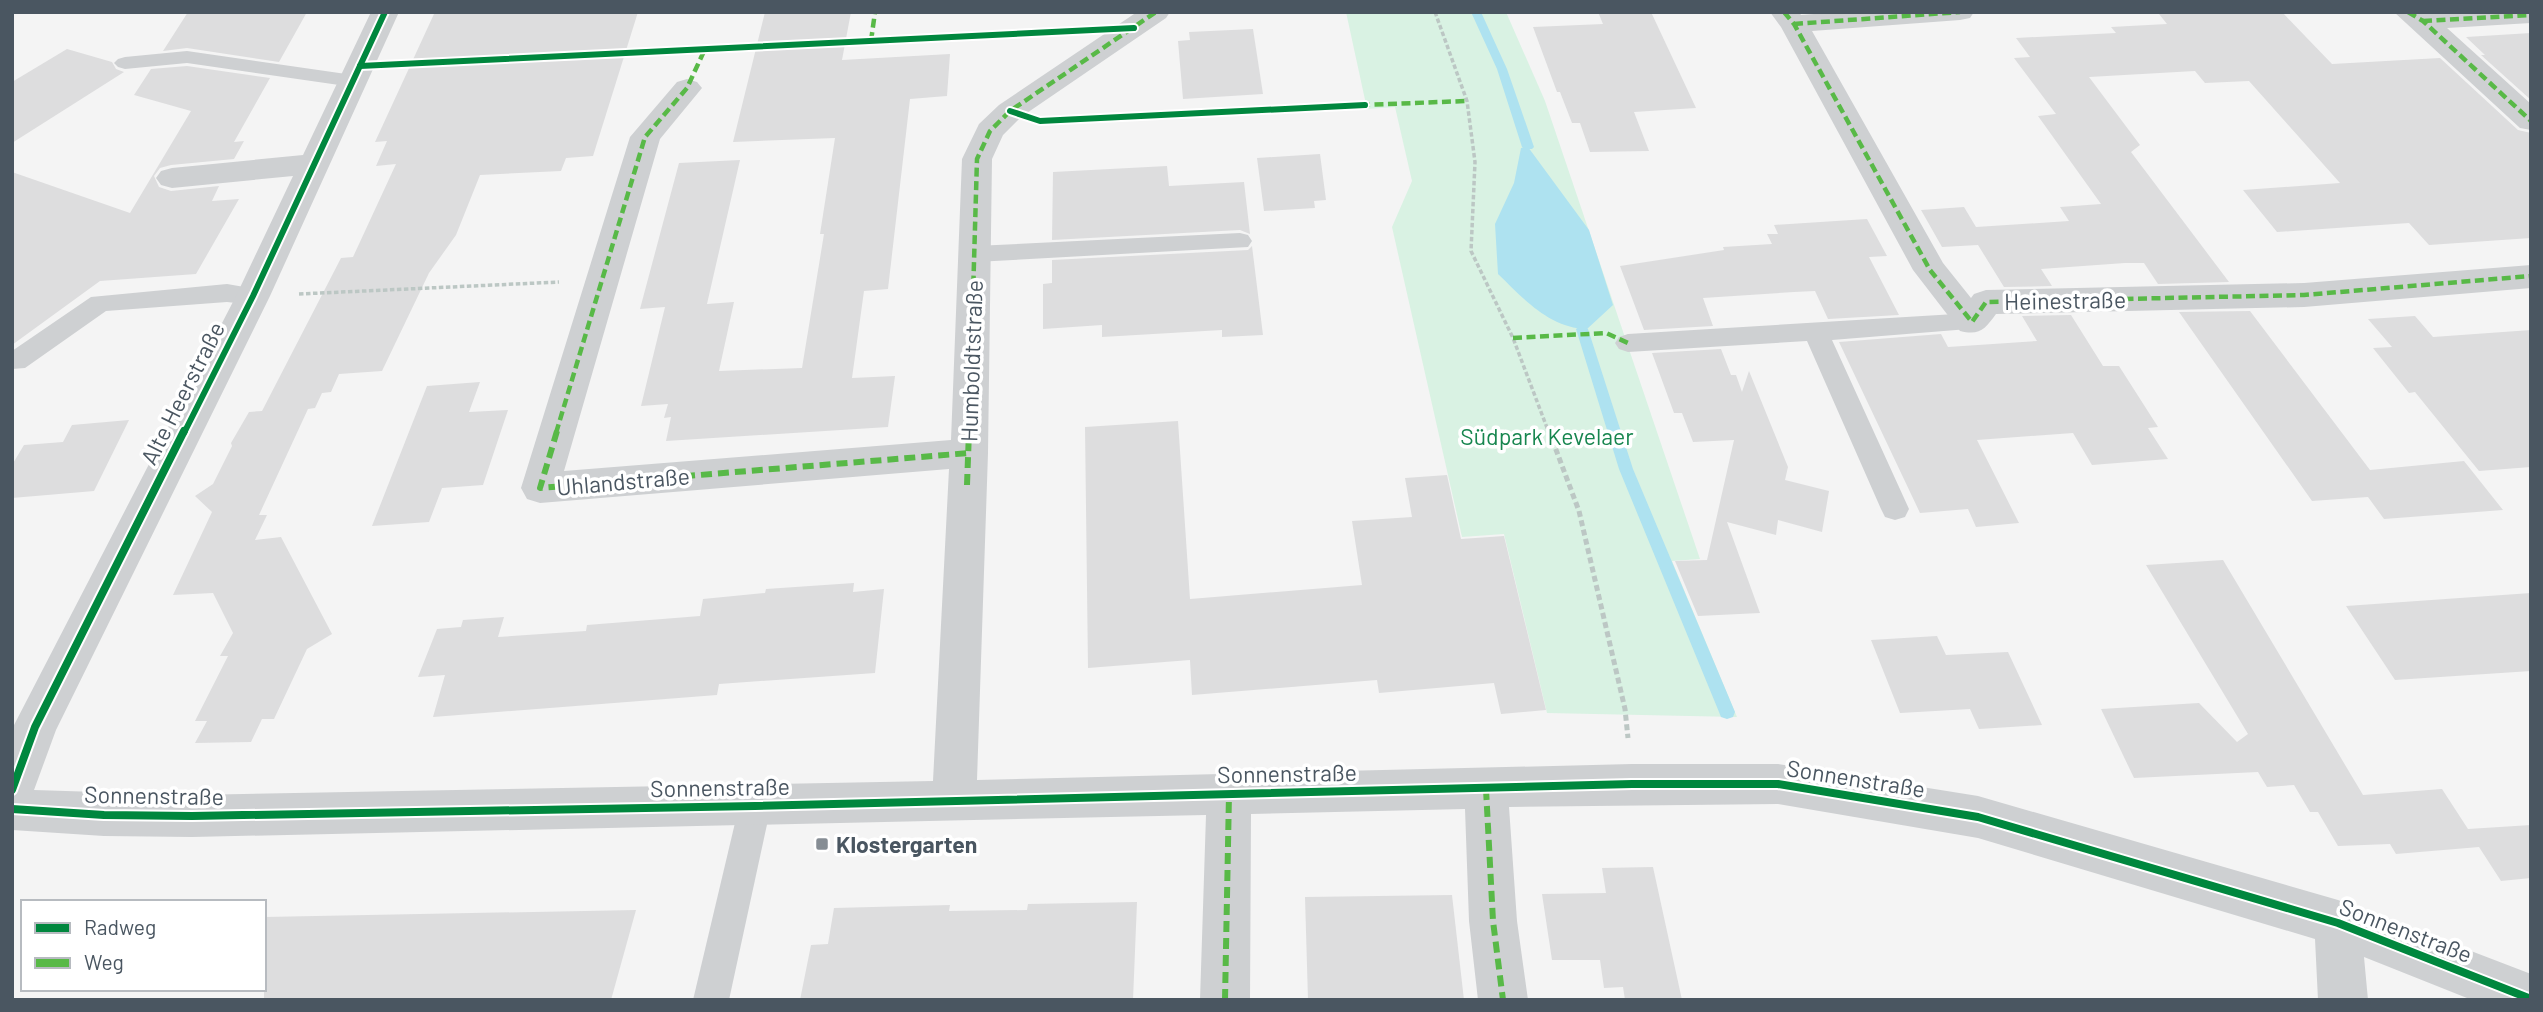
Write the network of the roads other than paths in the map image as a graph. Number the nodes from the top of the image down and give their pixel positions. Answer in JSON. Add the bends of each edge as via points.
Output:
{"nodes":[{"id":1,"x":385,"y":12,"type":"edge"},
{"id":2,"x":1156,"y":12,"type":"edge"},
{"id":3,"x":1960,"y":12,"type":"edge"},
{"id":4,"x":2531,"y":15,"type":"edge"},
{"id":5,"x":2416,"y":17,"type":"edge"},
{"id":6,"x":1789,"y":18,"type":"edge"},
{"id":7,"x":125,"y":64,"type":"dead end"},
{"id":8,"x":353,"y":81,"type":"junction"},
{"id":9,"x":687,"y":88,"type":"dead end"},
{"id":10,"x":2531,"y":121,"type":"edge"},
{"id":11,"x":314,"y":164,"type":"junction"},
{"id":12,"x":172,"y":178,"type":"dead end"},
{"id":13,"x":1240,"y":240,"type":"dead end"},
{"id":14,"x":975,"y":254,"type":"junction"},
{"id":15,"x":2531,"y":275,"type":"edge"},
{"id":16,"x":253,"y":296,"type":"junction"},
{"id":17,"x":1972,"y":322,"type":"junction"},
{"id":18,"x":1815,"y":331,"type":"junction"},
{"id":19,"x":1628,"y":343,"type":"dead end"},
{"id":20,"x":16,"y":362,"type":"dead end"},
{"id":21,"x":968,"y":453,"type":"junction"},
{"id":22,"x":1895,"y":509,"type":"dead end"},
{"id":23,"x":1486,"y":789,"type":"junction"},
{"id":24,"x":12,"y":790,"type":"edge"},
{"id":25,"x":1229,"y":794,"type":"junction"},
{"id":26,"x":954,"y":799,"type":"junction"},
{"id":27,"x":755,"y":806,"type":"junction"},
{"id":28,"x":12,"y":808,"type":"edge"},
{"id":29,"x":2338,"y":923,"type":"junction"},
{"id":30,"x":2531,"y":999,"type":"edge"},
{"id":31,"x":711,"y":1000,"type":"edge"},
{"id":32,"x":1225,"y":1000,"type":"edge"},
{"id":33,"x":1503,"y":1000,"type":"edge"},
{"id":34,"x":2343,"y":1000,"type":"edge"}],
"edges":[{"from":1,"to":8,"type":"street","name":"Alte Heerstraße"},
{"from":2,"to":14,"type":"street","name":"Humboldtstraße","via":[[1010,111],[990,131],[977,159]]},
{"from":3,"to":6,"type":"street"},
{"from":4,"to":5,"type":"street"},
{"from":5,"to":10,"type":"street"},
{"from":6,"to":17,"type":"street","name":"Heinestraße","via":[[1930,270]]},
{"from":7,"to":8,"type":"lane","via":[[187,57]]},
{"from":8,"to":11,"type":"street","name":"Alte Heerstraße"},
{"from":9,"to":21,"type":"street","name":"Uhlandstraße","via":[[645,137],[540,488]]},
{"from":11,"to":12,"type":"street"},
{"from":11,"to":16,"type":"street","name":"Alte Heerstraße"},
{"from":13,"to":14,"type":"lane"},
{"from":14,"to":21,"type":"street","name":"Humboldtstraße"},
{"from":15,"to":17,"type":"street","name":"Heinestraße","via":[[2304,295],[1986,302]]},
{"from":16,"to":20,"type":"lane","via":[[227,293],[100,303]]},
{"from":16,"to":24,"type":"street","name":"Alte Heerstraße","via":[[35,727]]},
{"from":17,"to":18,"type":"lane"},
{"from":18,"to":19,"type":"lane"},
{"from":18,"to":22,"type":"lane"},
{"from":21,"to":26,"type":"street","name":"Humboldtstraße"},
{"from":23,"to":25,"type":"street","name":"Sonnenstraße"},
{"from":23,"to":29,"type":"street","name":"Sonnenstraße","via":[[1777,784],[1978,817]]},
{"from":23,"to":33,"type":"street","via":[[1493,921]]},
{"from":25,"to":26,"type":"street","name":"Sonnenstraße"},
{"from":25,"to":32,"type":"street"},
{"from":26,"to":27,"type":"street","name":"Sonnenstraße"},
{"from":27,"to":28,"type":"street","name":"Sonnenstraße","via":[[192,816]]},
{"from":27,"to":31,"type":"lane"},
{"from":29,"to":30,"type":"street","name":"Sonnenstraße"},
{"from":29,"to":34,"type":"street","name":"Sonnenstraße"}]}
